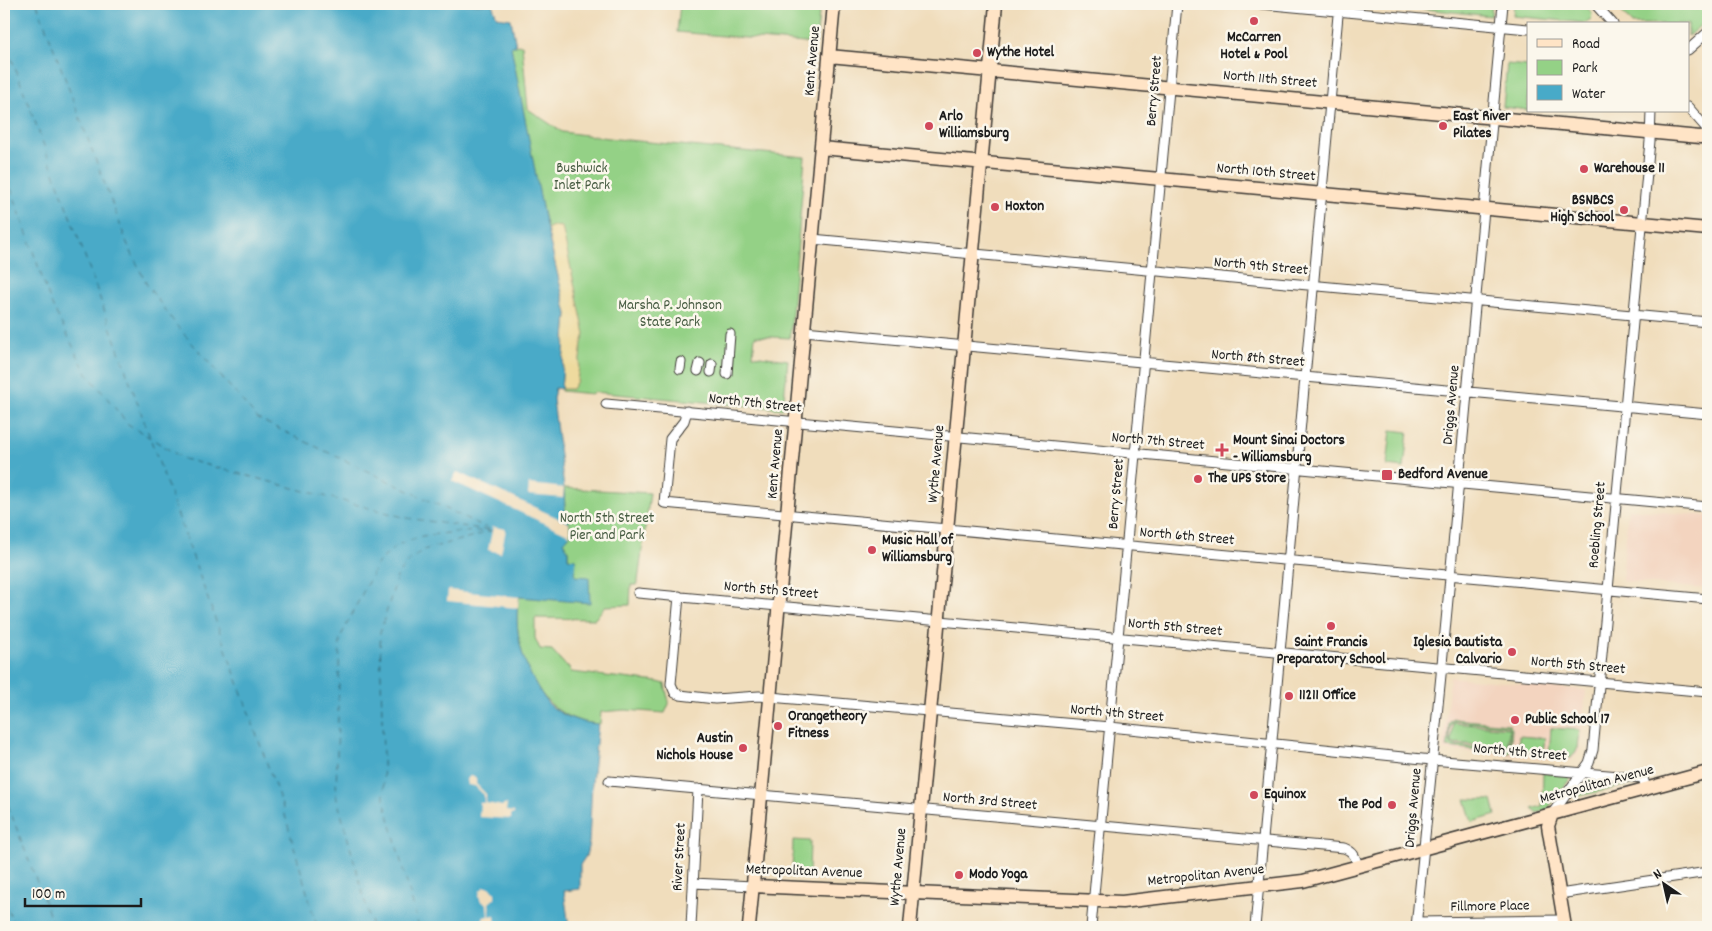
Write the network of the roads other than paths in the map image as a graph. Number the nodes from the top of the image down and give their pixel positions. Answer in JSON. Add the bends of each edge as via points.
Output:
{"nodes":[{"id":1,"x":834,"y":4,"type":"edge"},
{"id":2,"x":996,"y":4,"type":"edge"},
{"id":3,"x":1176,"y":4,"type":"edge"},
{"id":4,"x":1261,"y":4,"type":"edge"},
{"id":5,"x":1503,"y":4,"type":"edge"},
{"id":6,"x":1595,"y":4,"type":"edge"},
{"id":7,"x":1339,"y":7,"type":"edge"},
{"id":8,"x":1610,"y":22,"type":"edge"},
{"id":9,"x":1501,"y":26,"type":"junction"},
{"id":10,"x":1527,"y":29,"type":"edge"},
{"id":11,"x":1708,"y":32,"type":"edge"},
{"id":12,"x":1690,"y":48,"type":"edge"},
{"id":13,"x":829,"y":56,"type":"junction"},
{"id":14,"x":989,"y":72,"type":"junction"},
{"id":15,"x":1169,"y":87,"type":"junction"},
{"id":16,"x":1330,"y":102,"type":"junction"},
{"id":17,"x":1690,"y":109,"type":"edge"},
{"id":18,"x":1651,"y":112,"type":"edge"},
{"id":19,"x":1493,"y":117,"type":"junction"},
{"id":20,"x":1708,"y":130,"type":"edge"},
{"id":21,"x":1650,"y":132,"type":"junction"},
{"id":22,"x":1708,"y":136,"type":"edge"},
{"id":23,"x":821,"y":148,"type":"junction"},
{"id":24,"x":981,"y":162,"type":"junction"},
{"id":25,"x":1160,"y":179,"type":"junction"},
{"id":26,"x":1322,"y":194,"type":"junction"},
{"id":27,"x":1484,"y":209,"type":"junction"},
{"id":28,"x":1643,"y":223,"type":"junction"},
{"id":29,"x":1708,"y":229,"type":"edge"},
{"id":30,"x":812,"y":239,"type":"junction"},
{"id":31,"x":972,"y":254,"type":"junction"},
{"id":32,"x":1152,"y":271,"type":"junction"},
{"id":33,"x":1314,"y":286,"type":"junction"},
{"id":34,"x":1476,"y":301,"type":"junction"},
{"id":35,"x":1634,"y":315,"type":"junction"},
{"id":36,"x":1708,"y":322,"type":"edge"},
{"id":37,"x":804,"y":331,"type":"junction"},
{"id":38,"x":730,"y":334,"type":"dead end"},
{"id":39,"x":964,"y":345,"type":"junction"},
{"id":40,"x":1143,"y":362,"type":"junction"},
{"id":41,"x":726,"y":374,"type":"dead end"},
{"id":42,"x":1305,"y":377,"type":"junction"},
{"id":43,"x":1467,"y":392,"type":"junction"},
{"id":44,"x":606,"y":404,"type":"dead end"},
{"id":45,"x":1626,"y":407,"type":"junction"},
{"id":46,"x":687,"y":411,"type":"junction"},
{"id":47,"x":1708,"y":414,"type":"edge"},
{"id":48,"x":796,"y":421,"type":"junction"},
{"id":49,"x":955,"y":437,"type":"junction"},
{"id":50,"x":1135,"y":454,"type":"junction"},
{"id":51,"x":1297,"y":469,"type":"junction"},
{"id":52,"x":1459,"y":484,"type":"junction"},
{"id":53,"x":1617,"y":498,"type":"junction"},
{"id":54,"x":1708,"y":507,"type":"edge"},
{"id":55,"x":788,"y":513,"type":"junction"},
{"id":56,"x":947,"y":529,"type":"junction"},
{"id":57,"x":1126,"y":546,"type":"junction"},
{"id":58,"x":1288,"y":560,"type":"junction"},
{"id":59,"x":1450,"y":575,"type":"junction"},
{"id":60,"x":1608,"y":590,"type":"junction"},
{"id":61,"x":638,"y":593,"type":"dead end"},
{"id":62,"x":679,"y":596,"type":"junction"},
{"id":63,"x":1708,"y":599,"type":"edge"},
{"id":64,"x":779,"y":606,"type":"junction"},
{"id":65,"x":939,"y":620,"type":"junction"},
{"id":66,"x":1118,"y":637,"type":"junction"},
{"id":67,"x":1280,"y":652,"type":"junction"},
{"id":68,"x":1442,"y":667,"type":"junction"},
{"id":69,"x":1601,"y":682,"type":"junction"},
{"id":70,"x":1708,"y":692,"type":"edge"},
{"id":71,"x":771,"y":697,"type":"junction"},
{"id":72,"x":930,"y":710,"type":"junction"},
{"id":73,"x":1110,"y":727,"type":"junction"},
{"id":74,"x":1272,"y":743,"type":"junction"},
{"id":75,"x":1432,"y":760,"type":"junction"},
{"id":76,"x":1581,"y":772,"type":"junction"},
{"id":77,"x":1707,"y":776,"type":"edge"},
{"id":78,"x":609,"y":781,"type":"dead end"},
{"id":79,"x":1646,"y":788,"type":"junction"},
{"id":80,"x":698,"y":789,"type":"junction"},
{"id":81,"x":762,"y":795,"type":"junction"},
{"id":82,"x":921,"y":809,"type":"junction"},
{"id":83,"x":1552,"y":814,"type":"junction"},
{"id":84,"x":1101,"y":826,"type":"junction"},
{"id":85,"x":1263,"y":841,"type":"junction"},
{"id":86,"x":1425,"y":848,"type":"junction"},
{"id":87,"x":1358,"y":866,"type":"junction"},
{"id":88,"x":1708,"y":872,"type":"edge"},
{"id":89,"x":693,"y":883,"type":"junction"},
{"id":90,"x":753,"y":886,"type":"junction"},
{"id":91,"x":1259,"y":887,"type":"junction"},
{"id":92,"x":914,"y":893,"type":"junction"},
{"id":93,"x":1559,"y":894,"type":"junction"},
{"id":94,"x":1094,"y":901,"type":"junction"},
{"id":95,"x":1417,"y":924,"type":"edge"},
{"id":96,"x":1564,"y":924,"type":"edge"},
{"id":97,"x":690,"y":927,"type":"edge"},
{"id":98,"x":749,"y":927,"type":"edge"},
{"id":99,"x":910,"y":927,"type":"edge"},
{"id":100,"x":1092,"y":927,"type":"edge"},
{"id":101,"x":1255,"y":927,"type":"edge"}],
"edges":[{"from":1,"to":13,"type":"main road","name":"Kent Avenue"},
{"from":2,"to":14,"type":"main road","name":"Wythe Avenue"},
{"from":3,"to":15,"type":"street","name":"Berry Street"},
{"from":4,"to":7,"type":"street"},
{"from":5,"to":9,"type":"street","name":"Driggs Avenue"},
{"from":6,"to":8,"type":"street"},
{"from":7,"to":9,"type":"street"},
{"from":7,"to":16,"type":"street"},
{"from":9,"to":10,"type":"street"},
{"from":9,"to":19,"type":"street","name":"Driggs Avenue"},
{"from":11,"to":12,"type":"street"},
{"from":13,"to":14,"type":"main road","name":"North 11th Street"},
{"from":13,"to":23,"type":"main road","name":"Kent Avenue"},
{"from":14,"to":15,"type":"main road","name":"North 11th Street"},
{"from":14,"to":24,"type":"main road","name":"Wythe Avenue"},
{"from":15,"to":16,"type":"main road","name":"North 11th Street"},
{"from":15,"to":25,"type":"street","name":"Berry Street"},
{"from":16,"to":19,"type":"main road","name":"North 11th Street"},
{"from":16,"to":26,"type":"street"},
{"from":17,"to":20,"type":"street"},
{"from":18,"to":21,"type":"street","name":"Roebling Street"},
{"from":19,"to":21,"type":"main road","name":"North 11th Street"},
{"from":19,"to":27,"type":"street","name":"Driggs Avenue"},
{"from":21,"to":22,"type":"main road","name":"North 11th Street"},
{"from":21,"to":28,"type":"street","name":"Roebling Street"},
{"from":23,"to":24,"type":"main road","name":"North 10th Street"},
{"from":23,"to":30,"type":"main road","name":"Kent Avenue"},
{"from":24,"to":25,"type":"main road","name":"North 10th Street"},
{"from":24,"to":31,"type":"main road","name":"Wythe Avenue"},
{"from":25,"to":26,"type":"main road","name":"North 10th Street"},
{"from":25,"to":32,"type":"street","name":"Berry Street"},
{"from":26,"to":27,"type":"main road","name":"North 10th Street"},
{"from":26,"to":33,"type":"street"},
{"from":27,"to":28,"type":"main road","name":"North 10th Street"},
{"from":27,"to":34,"type":"street","name":"Driggs Avenue"},
{"from":28,"to":29,"type":"main road","name":"North 10th Street"},
{"from":28,"to":35,"type":"street","name":"Roebling Street"},
{"from":30,"to":31,"type":"street","name":"North 9th Street"},
{"from":30,"to":37,"type":"main road","name":"Kent Avenue"},
{"from":31,"to":32,"type":"street","name":"North 9th Street"},
{"from":31,"to":39,"type":"main road","name":"Wythe Avenue"},
{"from":32,"to":33,"type":"street","name":"North 9th Street"},
{"from":32,"to":40,"type":"street","name":"Berry Street"},
{"from":33,"to":34,"type":"street","name":"North 9th Street"},
{"from":33,"to":42,"type":"street"},
{"from":34,"to":35,"type":"street","name":"North 9th Street"},
{"from":34,"to":43,"type":"street","name":"Driggs Avenue"},
{"from":35,"to":36,"type":"street","name":"North 9th Street"},
{"from":35,"to":45,"type":"street","name":"Roebling Street"},
{"from":37,"to":39,"type":"street","name":"North 8th Street"},
{"from":37,"to":48,"type":"main road","name":"Kent Avenue"},
{"from":38,"to":41,"type":"street"},
{"from":39,"to":40,"type":"street","name":"North 8th Street"},
{"from":39,"to":49,"type":"main road","name":"Wythe Avenue"},
{"from":40,"to":42,"type":"street","name":"North 8th Street"},
{"from":40,"to":50,"type":"street","name":"Berry Street"},
{"from":42,"to":43,"type":"street","name":"North 8th Street"},
{"from":42,"to":51,"type":"street"},
{"from":43,"to":45,"type":"street","name":"North 8th Street"},
{"from":43,"to":52,"type":"street","name":"Driggs Avenue"},
{"from":44,"to":46,"type":"street","name":"North 7th Street"},
{"from":45,"to":47,"type":"street","name":"North 8th Street"},
{"from":45,"to":53,"type":"street","name":"Roebling Street"},
{"from":46,"to":48,"type":"street","name":"North 7th Street"},
{"from":46,"to":55,"type":"street","name":"North 6th Street","via":[[684,421],[670,439],[664,503]]},
{"from":48,"to":49,"type":"street","name":"North 7th Street"},
{"from":48,"to":55,"type":"main road","name":"Kent Avenue"},
{"from":49,"to":50,"type":"street","name":"North 7th Street"},
{"from":49,"to":56,"type":"main road","name":"Wythe Avenue"},
{"from":50,"to":51,"type":"street","name":"North 7th Street"},
{"from":50,"to":57,"type":"street","name":"Berry Street"},
{"from":51,"to":52,"type":"street","name":"North 7th Street"},
{"from":51,"to":58,"type":"street"},
{"from":52,"to":53,"type":"street","name":"North 7th Street"},
{"from":52,"to":59,"type":"street","name":"Driggs Avenue"},
{"from":53,"to":54,"type":"street","name":"North 7th Street"},
{"from":53,"to":60,"type":"street","name":"Roebling Street"},
{"from":55,"to":56,"type":"street","name":"North 6th Street"},
{"from":55,"to":64,"type":"main road","name":"Kent Avenue"},
{"from":56,"to":57,"type":"street","name":"North 6th Street"},
{"from":56,"to":65,"type":"main road","name":"Wythe Avenue"},
{"from":57,"to":58,"type":"street","name":"North 6th Street"},
{"from":57,"to":66,"type":"street","name":"Berry Street"},
{"from":58,"to":59,"type":"street","name":"North 6th Street"},
{"from":58,"to":67,"type":"street"},
{"from":59,"to":60,"type":"street","name":"North 6th Street"},
{"from":59,"to":68,"type":"street","name":"Driggs Avenue"},
{"from":60,"to":63,"type":"street","name":"North 6th Street"},
{"from":60,"to":69,"type":"street","name":"Roebling Street"},
{"from":61,"to":62,"type":"street","name":"North 5th Street"},
{"from":62,"to":64,"type":"street","name":"North 5th Street"},
{"from":62,"to":71,"type":"street","name":"North 4th Street","via":[[672,678],[674,693],[715,699]]},
{"from":64,"to":65,"type":"street","name":"North 5th Street"},
{"from":64,"to":71,"type":"main road","name":"Kent Avenue"},
{"from":65,"to":66,"type":"street","name":"North 5th Street"},
{"from":65,"to":72,"type":"main road","name":"Wythe Avenue"},
{"from":66,"to":67,"type":"street","name":"North 5th Street"},
{"from":66,"to":73,"type":"street","name":"Berry Street"},
{"from":67,"to":68,"type":"street","name":"North 5th Street"},
{"from":67,"to":74,"type":"street"},
{"from":68,"to":69,"type":"street","name":"North 5th Street"},
{"from":68,"to":75,"type":"street","name":"Driggs Avenue"},
{"from":69,"to":70,"type":"street","name":"North 5th Street"},
{"from":69,"to":76,"type":"street","name":"Roebling Street","via":[[1593,750],[1589,763]]},
{"from":71,"to":72,"type":"street","name":"North 4th Street"},
{"from":71,"to":81,"type":"main road","name":"Kent Avenue"},
{"from":72,"to":73,"type":"street","name":"North 4th Street"},
{"from":72,"to":82,"type":"main road","name":"Wythe Avenue"},
{"from":73,"to":74,"type":"street","name":"North 4th Street"},
{"from":73,"to":84,"type":"street","name":"Berry Street"},
{"from":74,"to":75,"type":"street","name":"North 4th Street"},
{"from":74,"to":85,"type":"street"},
{"from":75,"to":76,"type":"street","name":"North 4th Street"},
{"from":75,"to":86,"type":"street","name":"Driggs Avenue"},
{"from":76,"to":79,"type":"street","name":"North 4th Street","via":[[1643,778]]},
{"from":76,"to":83,"type":"street","name":"Roebling Street"},
{"from":77,"to":79,"type":"main road","name":"Metropolitan Avenue"},
{"from":78,"to":80,"type":"street","name":"North 3rd Street"},
{"from":79,"to":83,"type":"main road","name":"Metropolitan Avenue"},
{"from":80,"to":81,"type":"street","name":"North 3rd Street"},
{"from":80,"to":89,"type":"street","name":"River Street"},
{"from":81,"to":82,"type":"street","name":"North 3rd Street"},
{"from":81,"to":90,"type":"main road","name":"Kent Avenue"},
{"from":82,"to":84,"type":"street","name":"North 3rd Street"},
{"from":82,"to":92,"type":"main road","name":"Wythe Avenue"},
{"from":83,"to":86,"type":"main road","name":"Metropolitan Avenue"},
{"from":83,"to":93,"type":"main road","name":"Roebling Street","via":[[1548,826]]},
{"from":84,"to":85,"type":"street","name":"North 3rd Street"},
{"from":84,"to":94,"type":"street","name":"Berry Street"},
{"from":85,"to":87,"type":"street","name":"North 3rd Street","via":[[1344,848],[1356,856]]},
{"from":85,"to":91,"type":"street"},
{"from":86,"to":87,"type":"main road","name":"Metropolitan Avenue"},
{"from":86,"to":95,"type":"street","name":"Driggs Avenue"},
{"from":87,"to":91,"type":"main road","name":"Metropolitan Avenue","via":[[1303,881]]},
{"from":88,"to":93,"type":"street"},
{"from":89,"to":90,"type":"street","name":"Metropolitan Avenue"},
{"from":89,"to":97,"type":"street","name":"River Street"},
{"from":90,"to":92,"type":"main road","name":"Metropolitan Avenue"},
{"from":90,"to":98,"type":"main road","name":"Kent Avenue"},
{"from":91,"to":94,"type":"main road","name":"Metropolitan Avenue","via":[[1122,902]]},
{"from":91,"to":101,"type":"street"},
{"from":92,"to":94,"type":"main road","name":"Metropolitan Avenue"},
{"from":92,"to":99,"type":"main road","name":"Wythe Avenue"},
{"from":93,"to":96,"type":"main road","name":"Roebling Street"},
{"from":94,"to":100,"type":"street","name":"Berry Street"},
{"from":95,"to":96,"type":"street","name":"Fillmore Place"}]}
